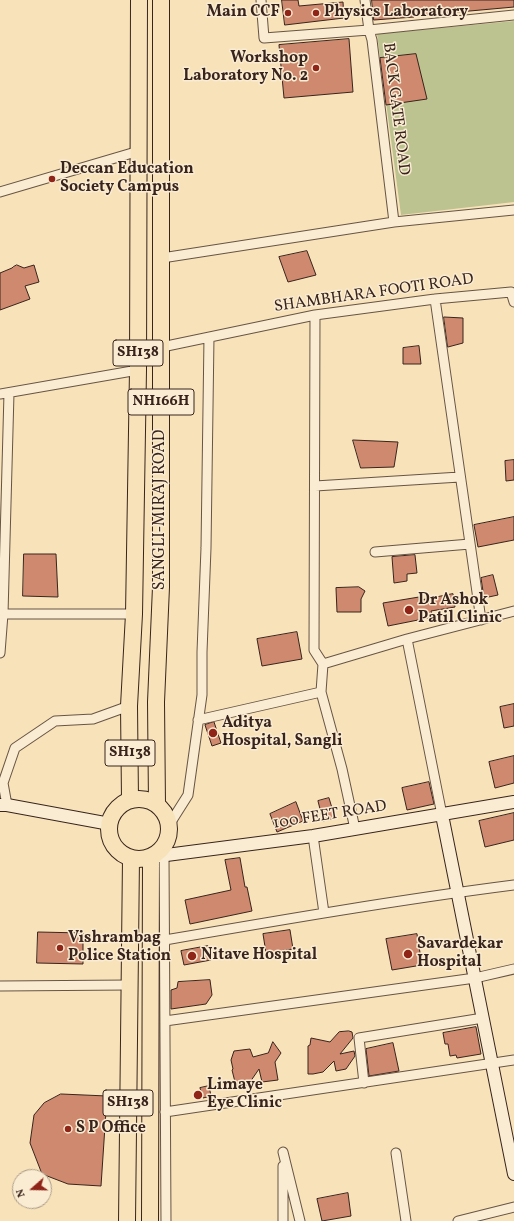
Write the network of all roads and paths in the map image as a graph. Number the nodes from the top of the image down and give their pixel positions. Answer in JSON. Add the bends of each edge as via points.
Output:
{"nodes":[{"id":1,"x":139,"y":0,"type":"edge"},
{"id":2,"x":161,"y":0,"type":"edge"},
{"id":3,"x":261,"y":0,"type":"edge"},
{"id":4,"x":365,"y":0,"type":"edge"},
{"id":5,"x":514,"y":15,"type":"edge"},
{"id":6,"x":368,"y":30,"type":"junction"},
{"id":7,"x":139,"y":151,"type":"junction"},
{"id":8,"x":0,"y":192,"type":"edge"},
{"id":9,"x":514,"y":210,"type":"edge"},
{"id":10,"x":394,"y":222,"type":"junction"},
{"id":11,"x":162,"y":258,"type":"junction"},
{"id":12,"x":512,"y":291,"type":"edge"},
{"id":13,"x":435,"y":299,"type":"junction"},
{"id":14,"x":514,"y":302,"type":"edge"},
{"id":15,"x":315,"y":315,"type":"junction"},
{"id":16,"x":209,"y":337,"type":"junction"},
{"id":17,"x":162,"y":347,"type":"junction"},
{"id":18,"x":138,"y":352,"type":"junction"},
{"id":19,"x":138,"y":370,"type":"junction"},
{"id":20,"x":4,"y":394,"type":"edge"},
{"id":21,"x":460,"y":477,"type":"junction"},
{"id":22,"x":315,"y":486,"type":"junction"},
{"id":23,"x":3,"y":503,"type":"edge"},
{"id":24,"x":470,"y":544,"type":"junction"},
{"id":25,"x":375,"y":552,"type":"dead end"},
{"id":26,"x":514,"y":613,"type":"edge"},
{"id":27,"x":1,"y":614,"type":"edge"},
{"id":28,"x":134,"y":614,"type":"junction"},
{"id":29,"x":481,"y":620,"type":"junction"},
{"id":30,"x":407,"y":639,"type":"junction"},
{"id":31,"x":0,"y":653,"type":"edge"},
{"id":32,"x":323,"y":664,"type":"junction"},
{"id":33,"x":321,"y":692,"type":"junction"},
{"id":34,"x":129,"y":706,"type":"junction"},
{"id":35,"x":198,"y":720,"type":"junction"},
{"id":36,"x":130,"y":800,"type":"junction"},
{"id":37,"x":514,"y":802,"type":"edge"},
{"id":38,"x":3,"y":805,"type":"edge"},
{"id":39,"x":157,"y":805,"type":"junction"},
{"id":40,"x":442,"y":815,"type":"junction"},
{"id":41,"x":110,"y":824,"type":"junction"},
{"id":42,"x":170,"y":825,"type":"junction"},
{"id":43,"x":355,"y":829,"type":"junction"},
{"id":44,"x":313,"y":836,"type":"junction"},
{"id":45,"x":158,"y":857,"type":"junction"},
{"id":46,"x":131,"y":858,"type":"junction"},
{"id":47,"x":514,"y":885,"type":"edge"},
{"id":48,"x":458,"y":892,"type":"junction"},
{"id":49,"x":324,"y":913,"type":"junction"},
{"id":50,"x":164,"y":940,"type":"junction"},
{"id":51,"x":514,"y":969,"type":"edge"},
{"id":52,"x":475,"y":978,"type":"junction"},
{"id":53,"x":129,"y":985,"type":"junction"},
{"id":54,"x":0,"y":986,"type":"edge"},
{"id":55,"x":483,"y":1018,"type":"junction"},
{"id":56,"x":165,"y":1022,"type":"junction"},
{"id":57,"x":514,"y":1060,"type":"edge"},
{"id":58,"x":492,"y":1064,"type":"junction"},
{"id":59,"x":364,"y":1083,"type":"junction"},
{"id":60,"x":165,"y":1112,"type":"junction"},
{"id":61,"x":396,"y":1153,"type":"dead end"},
{"id":62,"x":514,"y":1174,"type":"edge"},
{"id":63,"x":514,"y":1207,"type":"edge"},
{"id":64,"x":127,"y":1221,"type":"edge"},
{"id":65,"x":150,"y":1221,"type":"edge"},
{"id":66,"x":166,"y":1221,"type":"edge"},
{"id":67,"x":283,"y":1221,"type":"edge"},
{"id":68,"x":300,"y":1221,"type":"edge"},
{"id":69,"x":406,"y":1221,"type":"edge"},
{"id":70,"x":458,"y":1221,"type":"edge"}],
"edges":[{"from":1,"to":7,"type":"highway","name":"SANGLI-MIRAJ ROAD","number":"SH138"},
{"from":2,"to":11,"type":"highway","name":"SANGLI-MIRAJ ROAD","number":"NH166H"},
{"from":3,"to":6,"type":"street","via":[[264,38]]},
{"from":4,"to":6,"type":"street","name":"BACK GATE ROAD"},
{"from":5,"to":6,"type":"street"},
{"from":6,"to":10,"type":"street","name":"BACK GATE ROAD","via":[[372,40]]},
{"from":7,"to":8,"type":"street"},
{"from":7,"to":18,"type":"highway","name":"SANGLI-MIRAJ ROAD","number":"SH138"},
{"from":9,"to":10,"type":"street"},
{"from":10,"to":11,"type":"street"},
{"from":11,"to":17,"type":"highway","name":"SANGLI-MIRAJ ROAD","number":"NH166H"},
{"from":12,"to":13,"type":"street","name":"SHAMBHARA FOOTI ROAD"},
{"from":12,"to":14,"type":"street","name":"SHAMBHARA FOOTI ROAD"},
{"from":13,"to":15,"type":"street","name":"SHAMBHARA FOOTI ROAD"},
{"from":13,"to":21,"type":"street"},
{"from":15,"to":16,"type":"street","name":"SHAMBHARA FOOTI ROAD"},
{"from":15,"to":22,"type":"street"},
{"from":16,"to":17,"type":"street","name":"SHAMBHARA FOOTI ROAD"},
{"from":16,"to":35,"type":"street","via":[[202,695]]},
{"from":17,"to":18,"type":"street","name":"SHAMBHARA FOOTI ROAD"},
{"from":17,"to":39,"type":"highway","name":"SANGLI-MIRAJ ROAD","number":"NH166H","via":[[161,587],[156,702]]},
{"from":18,"to":19,"type":"highway","name":"SANGLI-MIRAJ ROAD","number":"SH138"},
{"from":19,"to":20,"type":"street"},
{"from":19,"to":28,"type":"highway","name":"SANGLI-MIRAJ ROAD","number":"SH138"},
{"from":20,"to":23,"type":"street"},
{"from":21,"to":22,"type":"street"},
{"from":21,"to":24,"type":"street"},
{"from":22,"to":32,"type":"street","via":[[314,650]]},
{"from":23,"to":27,"type":"street"},
{"from":24,"to":25,"type":"street"},
{"from":24,"to":29,"type":"street"},
{"from":26,"to":29,"type":"street"},
{"from":27,"to":28,"type":"street"},
{"from":27,"to":31,"type":"street"},
{"from":28,"to":34,"type":"highway","name":"SANGLI-MIRAJ ROAD","number":"SH138"},
{"from":29,"to":30,"type":"street"},
{"from":30,"to":32,"type":"street"},
{"from":30,"to":40,"type":"street"},
{"from":32,"to":33,"type":"street"},
{"from":33,"to":35,"type":"street"},
{"from":33,"to":43,"type":"street"},
{"from":34,"to":36,"type":"highway","name":"SANGLI-MIRAJ ROAD","number":"SH138"},
{"from":34,"to":38,"type":"street","via":[[93,719],[55,721],[15,748],[2,783]]},
{"from":35,"to":42,"type":"street","via":[[188,795]]},
{"from":36,"to":39,"type":"highway","via":[[144,799]]},
{"from":36,"to":41,"type":"highway","via":[[116,809]]},
{"from":37,"to":40,"type":"main road","name":"100 FEET ROAD"},
{"from":38,"to":41,"type":"main road"},
{"from":39,"to":42,"type":"highway","via":[[167,816]]},
{"from":40,"to":43,"type":"main road","name":"100 FEET ROAD"},
{"from":40,"to":48,"type":"main road"},
{"from":41,"to":46,"type":"highway","via":[[110,838],[115,847]]},
{"from":42,"to":45,"type":"highway","via":[[166,844]]},
{"from":43,"to":44,"type":"main road","name":"100 FEET ROAD"},
{"from":44,"to":45,"type":"main road","name":"100 FEET ROAD"},
{"from":44,"to":49,"type":"street"},
{"from":45,"to":46,"type":"highway","via":[[141,860]]},
{"from":45,"to":50,"type":"street"},
{"from":45,"to":65,"type":"highway"},
{"from":46,"to":53,"type":"highway"},
{"from":47,"to":48,"type":"street"},
{"from":48,"to":49,"type":"street"},
{"from":48,"to":52,"type":"main road"},
{"from":49,"to":50,"type":"street"},
{"from":50,"to":56,"type":"street"},
{"from":51,"to":52,"type":"street"},
{"from":52,"to":55,"type":"main road"},
{"from":52,"to":56,"type":"street"},
{"from":53,"to":54,"type":"street"},
{"from":53,"to":64,"type":"highway","number":"SH138"},
{"from":55,"to":58,"type":"main road"},
{"from":55,"to":59,"type":"street","via":[[359,1038]]},
{"from":56,"to":60,"type":"street"},
{"from":57,"to":58,"type":"street"},
{"from":58,"to":59,"type":"street"},
{"from":58,"to":62,"type":"main road"},
{"from":59,"to":60,"type":"street"},
{"from":60,"to":66,"type":"street"},
{"from":61,"to":69,"type":"street"},
{"from":63,"to":70,"type":"street"},
{"from":67,"to":68,"type":"street","via":[[283,1152]]}]}
